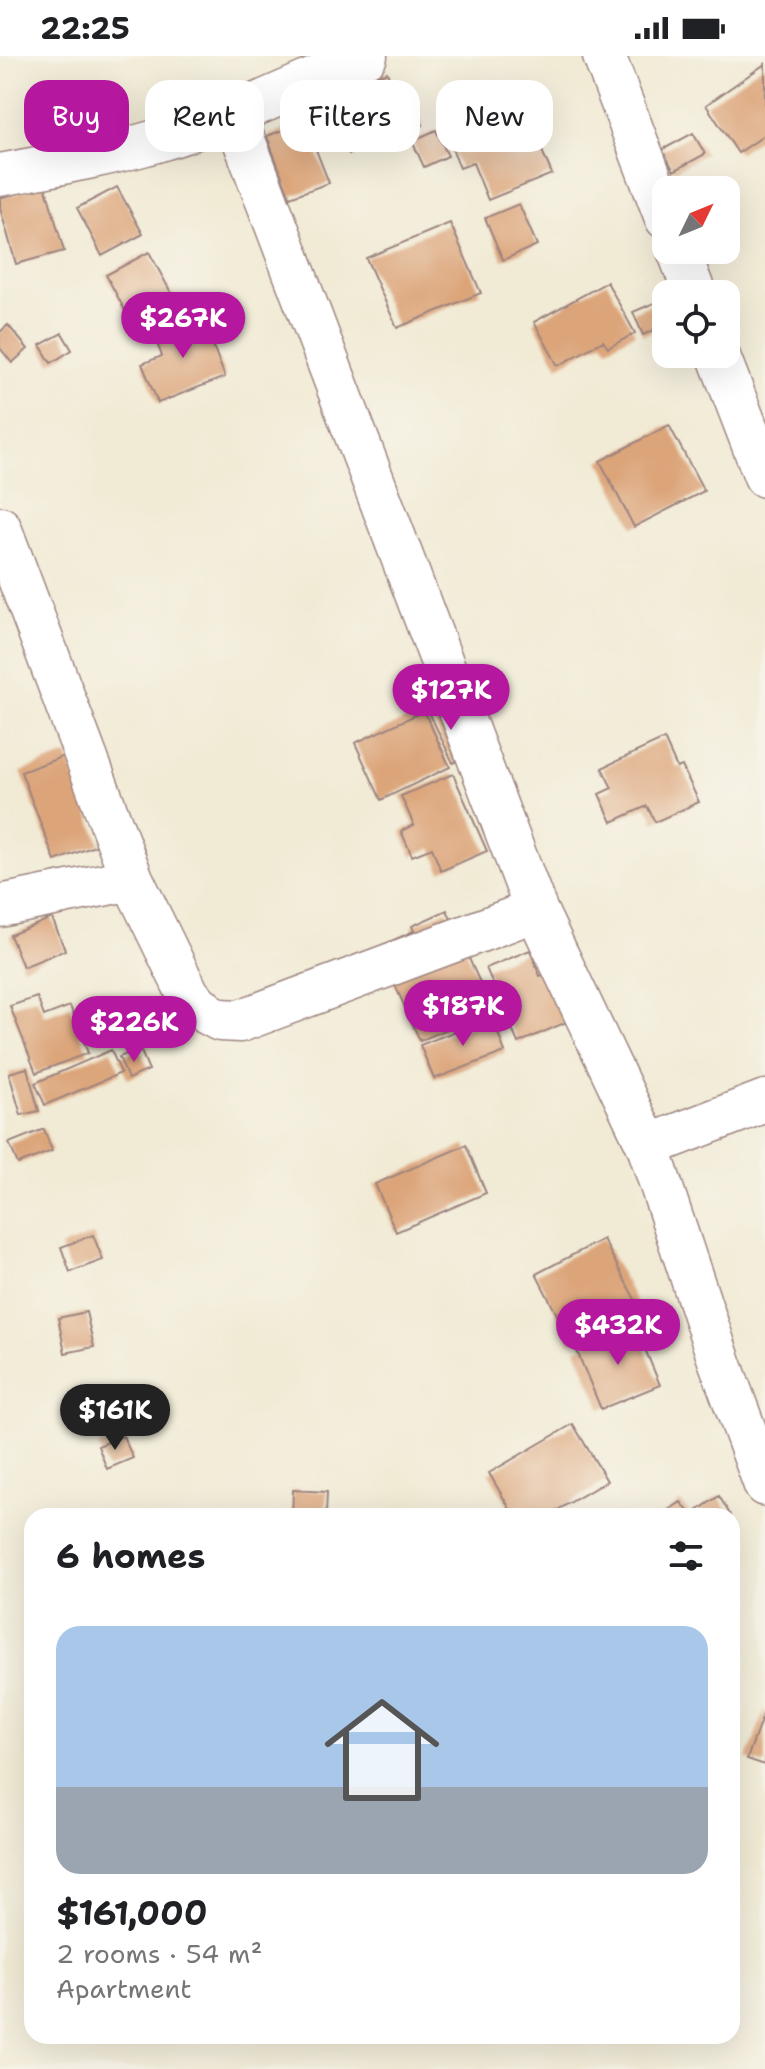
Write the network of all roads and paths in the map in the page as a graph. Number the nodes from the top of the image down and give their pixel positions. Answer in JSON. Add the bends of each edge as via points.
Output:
{"nodes":[{"id":1,"x":366,"y":56,"type":"edge"},
{"id":2,"x":604,"y":56,"type":"edge"},
{"id":3,"x":264,"y":101,"type":"edge"},
{"id":4,"x":145,"y":144,"type":"edge"},
{"id":5,"x":248,"y":152,"type":"edge"},
{"id":6,"x":0,"y":175,"type":"edge"},
{"id":7,"x":652,"y":181,"type":"edge"},
{"id":8,"x":723,"y":368,"type":"edge"},
{"id":9,"x":765,"y":476,"type":"edge"},
{"id":10,"x":0,"y":528,"type":"edge"},
{"id":11,"x":132,"y":879,"type":"junction"},
{"id":12,"x":0,"y":906,"type":"edge"},
{"id":13,"x":536,"y":910,"type":"junction"},
{"id":14,"x":765,"y":1101,"type":"edge"},
{"id":15,"x":648,"y":1146,"type":"junction"},
{"id":16,"x":765,"y":1485,"type":"edge"}],
"edges":[{"from":1,"to":3,"type":"street"},
{"from":2,"to":7,"type":"street"},
{"from":4,"to":6,"type":"street"},
{"from":5,"to":13,"type":"street"},
{"from":8,"to":9,"type":"street"},
{"from":10,"to":11,"type":"street"},
{"from":11,"to":12,"type":"street"},
{"from":11,"to":13,"type":"street","via":[[189,996],[220,1020],[240,1021]]},
{"from":13,"to":15,"type":"street"},
{"from":14,"to":15,"type":"street"},
{"from":15,"to":16,"type":"street"}]}
